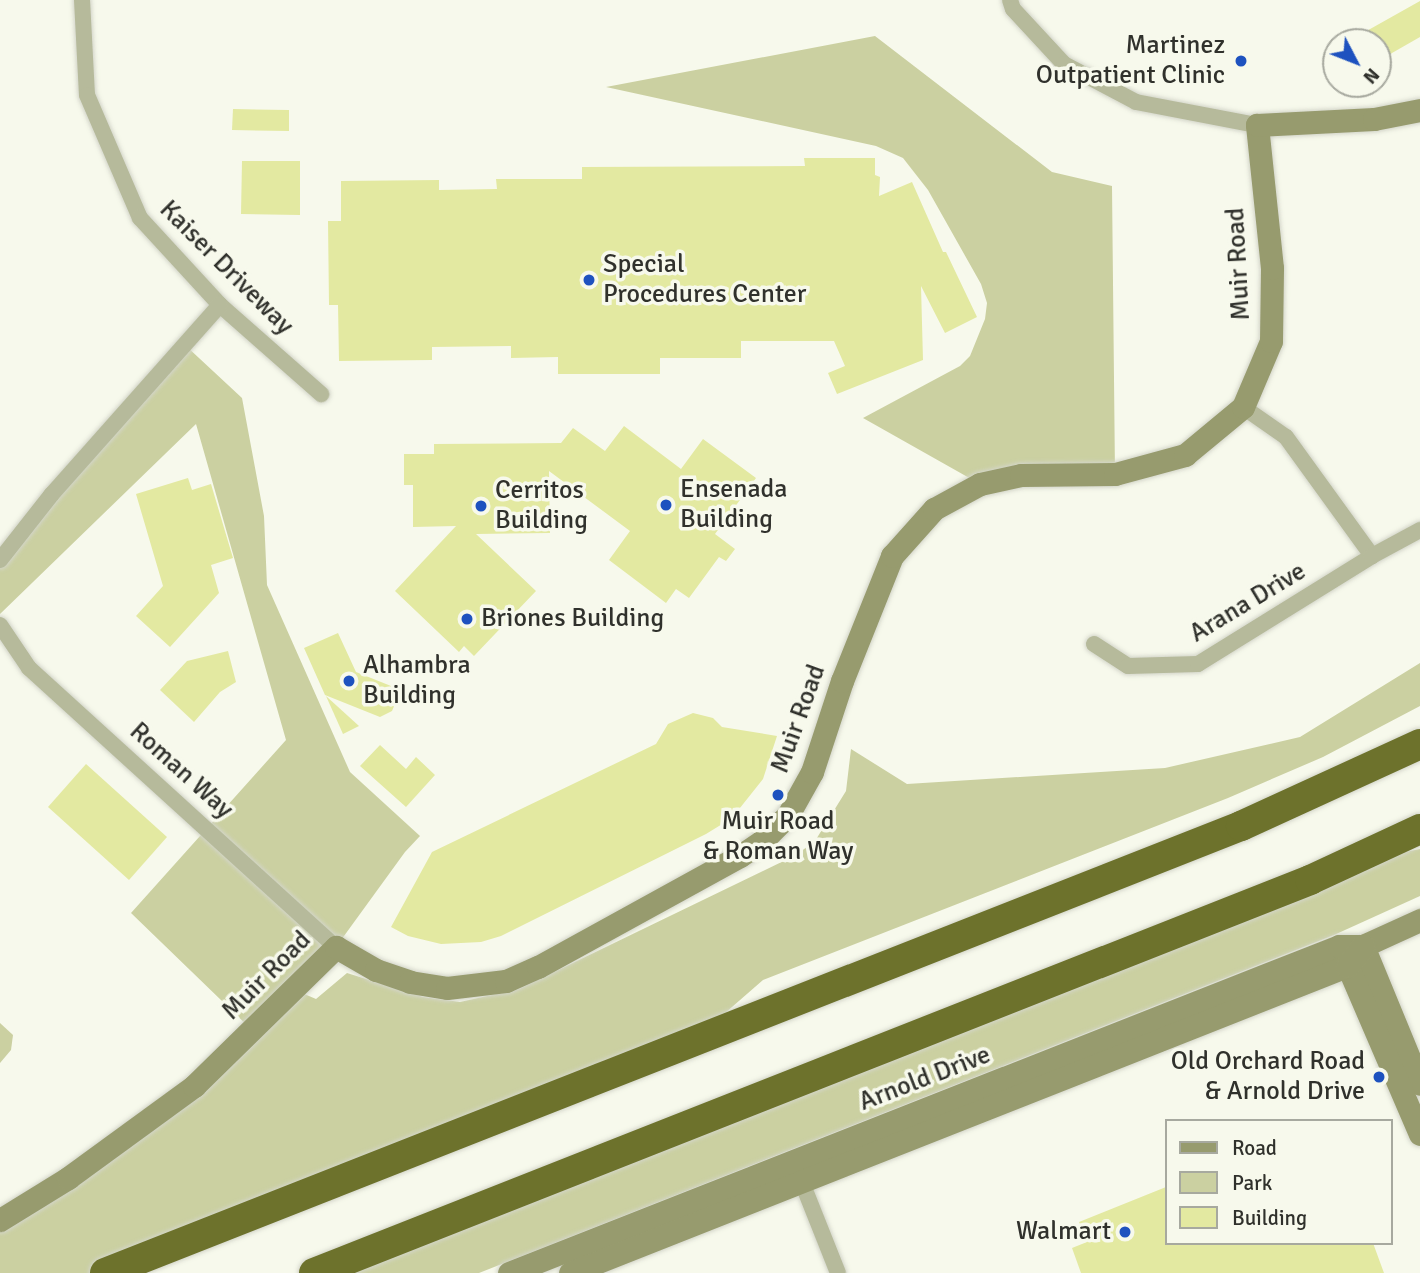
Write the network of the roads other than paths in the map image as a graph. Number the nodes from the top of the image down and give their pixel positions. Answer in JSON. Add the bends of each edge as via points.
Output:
{"nodes":[{"id":1,"x":82,"y":0,"type":"edge"},
{"id":2,"x":1010,"y":0,"type":"edge"},
{"id":3,"x":1420,"y":110,"type":"edge"},
{"id":4,"x":1257,"y":125,"type":"junction"},
{"id":5,"x":220,"y":305,"type":"junction"},
{"id":6,"x":321,"y":394,"type":"dead end"},
{"id":7,"x":1243,"y":407,"type":"junction"},
{"id":8,"x":1420,"y":530,"type":"edge"},
{"id":9,"x":1372,"y":556,"type":"junction"},
{"id":10,"x":0,"y":560,"type":"edge"},
{"id":11,"x":0,"y":625,"type":"edge"},
{"id":12,"x":1094,"y":644,"type":"dead end"},
{"id":13,"x":1420,"y":744,"type":"edge"},
{"id":14,"x":1420,"y":829,"type":"edge"},
{"id":15,"x":1420,"y":920,"type":"edge"},
{"id":16,"x":1363,"y":946,"type":"junction"},
{"id":17,"x":335,"y":947,"type":"junction"},
{"id":18,"x":1343,"y":956,"type":"junction"},
{"id":19,"x":1420,"y":1084,"type":"edge"},
{"id":20,"x":1420,"y":1134,"type":"edge"},
{"id":21,"x":798,"y":1171,"type":"junction"},
{"id":22,"x":0,"y":1220,"type":"edge"},
{"id":23,"x":105,"y":1273,"type":"edge"},
{"id":24,"x":314,"y":1273,"type":"edge"},
{"id":25,"x":509,"y":1273,"type":"edge"},
{"id":26,"x":570,"y":1273,"type":"edge"},
{"id":27,"x":838,"y":1273,"type":"edge"}],
"edges":[{"from":1,"to":5,"type":"street","name":"Kaiser Driveway","via":[[87,95],[139,218]]},
{"from":2,"to":4,"type":"street","via":[[1013,9],[1064,64],[1136,102]]},
{"from":3,"to":4,"type":"street","via":[[1374,119]]},
{"from":4,"to":7,"type":"street","name":"Muir Road","via":[[1272,268],[1271,341]]},
{"from":5,"to":6,"type":"street","name":"Kaiser Driveway"},
{"from":5,"to":10,"type":"street","via":[[52,494]]},
{"from":7,"to":9,"type":"street","via":[[1286,437]]},
{"from":7,"to":17,"type":"street","name":"Muir Road","via":[[1185,455],[1115,474],[1021,475],[980,484],[934,509],[892,556],[803,791],[780,823],[740,856],[506,981],[447,988],[410,982],[376,970]]},
{"from":8,"to":9,"type":"street","name":"Arana Drive"},
{"from":9,"to":12,"type":"street","name":"Arana Drive","via":[[1198,664],[1128,666]]},
{"from":11,"to":17,"type":"street","name":"Roman Way","via":[[29,668]]},
{"from":13,"to":23,"type":"highway","via":[[1241,826]]},
{"from":14,"to":24,"type":"highway","via":[[1310,880]]},
{"from":15,"to":16,"type":"street"},
{"from":16,"to":18,"type":"street"},
{"from":16,"to":19,"type":"street"},
{"from":17,"to":22,"type":"street","name":"Muir Road","via":[[194,1086],[68,1178]]},
{"from":18,"to":20,"type":"street"},
{"from":18,"to":21,"type":"street","name":"Arnold Drive"},
{"from":21,"to":25,"type":"street","name":"Arnold Drive"},
{"from":21,"to":26,"type":"street","name":"Arnold Drive"},
{"from":21,"to":27,"type":"street"}]}
